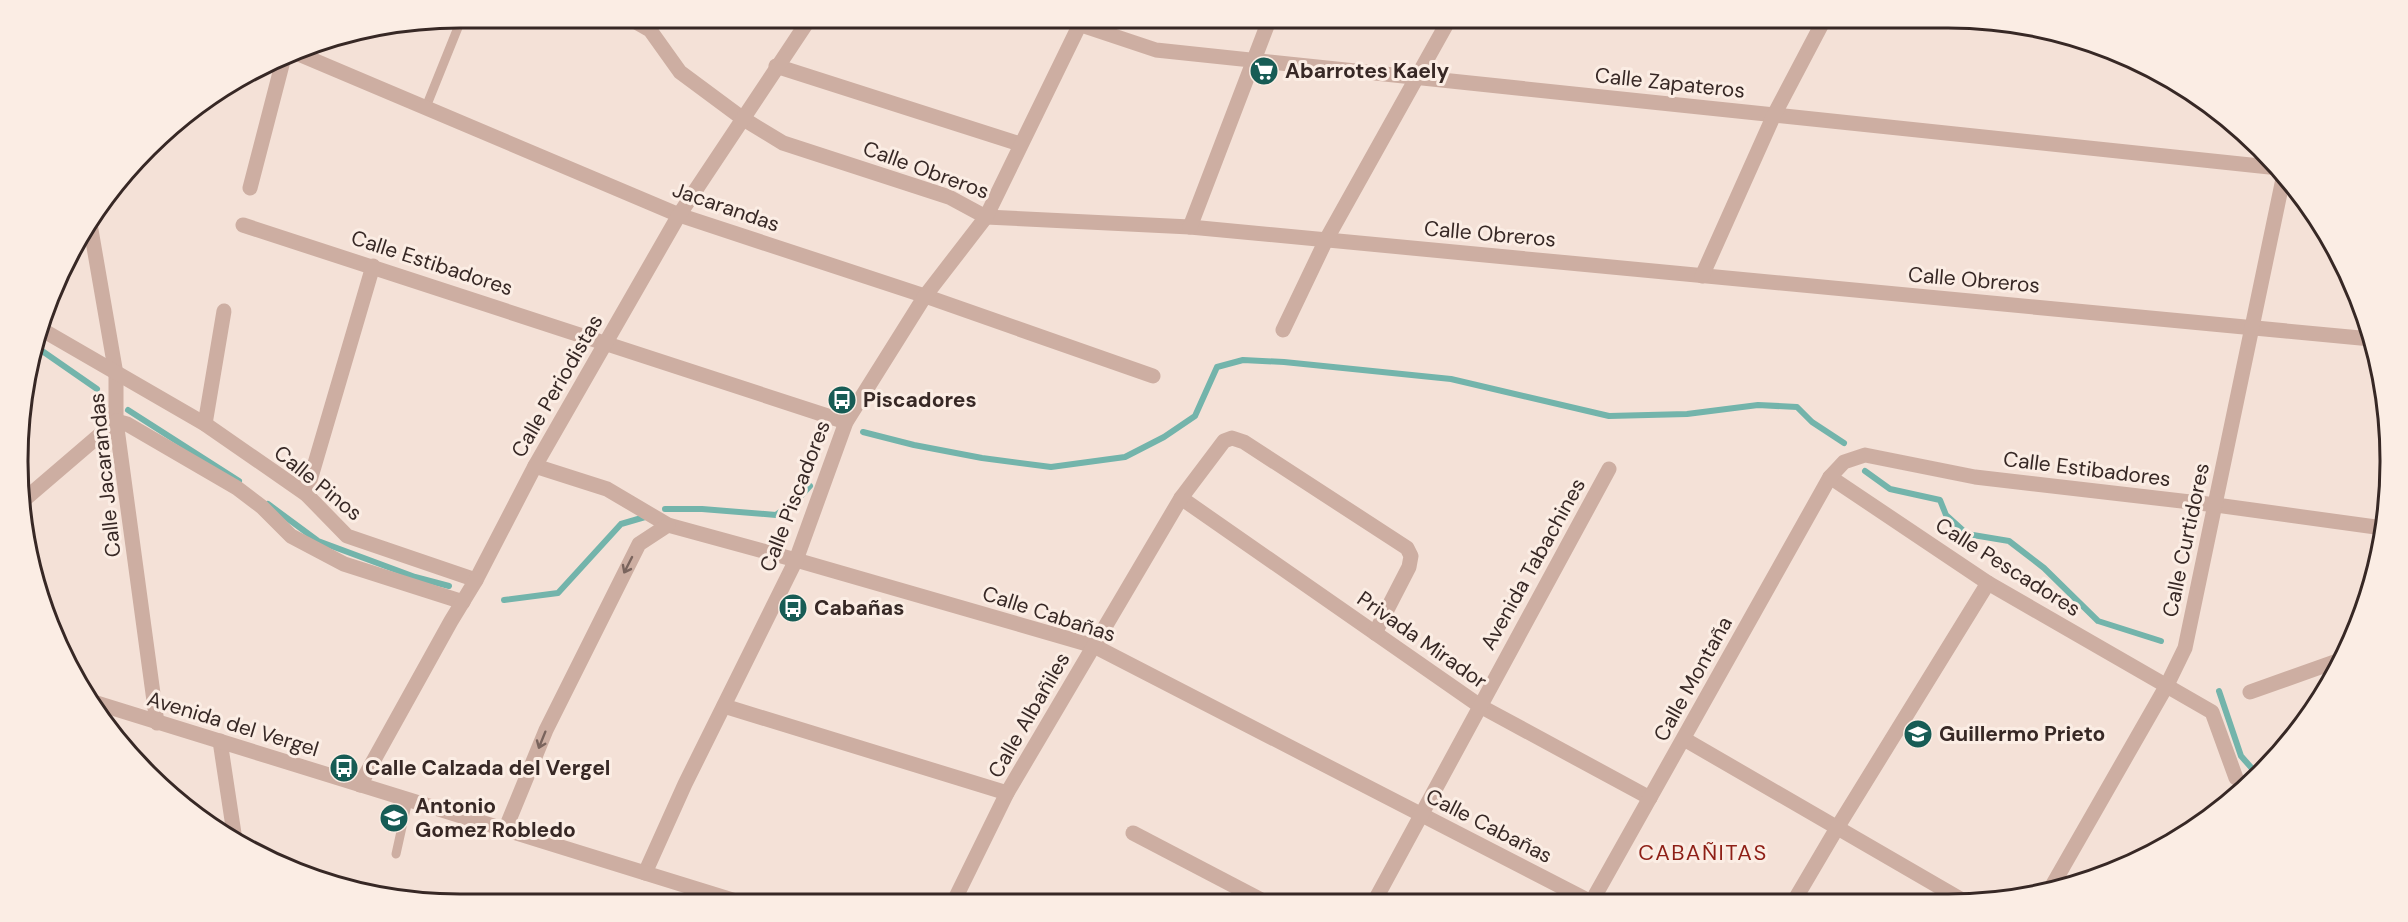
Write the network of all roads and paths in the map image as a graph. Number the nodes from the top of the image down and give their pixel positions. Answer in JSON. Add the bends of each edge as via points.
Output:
{"nodes":[{"id":1,"x":458,"y":28,"type":"edge"},
{"id":2,"x":646,"y":28,"type":"edge"},
{"id":3,"x":803,"y":28,"type":"edge"},
{"id":4,"x":1078,"y":28,"type":"edge"},
{"id":5,"x":1092,"y":28,"type":"edge"},
{"id":6,"x":1266,"y":28,"type":"edge"},
{"id":7,"x":1444,"y":28,"type":"edge"},
{"id":8,"x":1820,"y":28,"type":"edge"},
{"id":9,"x":306,"y":57,"type":"edge"},
{"id":10,"x":1254,"y":60,"type":"junction"},
{"id":11,"x":776,"y":66,"type":"junction"},
{"id":12,"x":281,"y":68,"type":"edge"},
{"id":13,"x":1417,"y":78,"type":"junction"},
{"id":14,"x":426,"y":107,"type":"junction"},
{"id":15,"x":1774,"y":115,"type":"junction"},
{"id":16,"x":742,"y":118,"type":"junction"},
{"id":17,"x":1020,"y":144,"type":"junction"},
{"id":18,"x":2263,"y":166,"type":"edge"},
{"id":19,"x":2281,"y":187,"type":"edge"},
{"id":20,"x":250,"y":188,"type":"dead end"},
{"id":21,"x":679,"y":215,"type":"junction"},
{"id":22,"x":986,"y":217,"type":"junction"},
{"id":23,"x":243,"y":225,"type":"dead end"},
{"id":24,"x":1190,"y":227,"type":"junction"},
{"id":25,"x":92,"y":235,"type":"edge"},
{"id":26,"x":1326,"y":240,"type":"junction"},
{"id":27,"x":373,"y":266,"type":"junction"},
{"id":28,"x":1702,"y":276,"type":"junction"},
{"id":29,"x":925,"y":296,"type":"junction"},
{"id":30,"x":224,"y":311,"type":"dead end"},
{"id":31,"x":2252,"y":328,"type":"junction"},
{"id":32,"x":1283,"y":330,"type":"dead end"},
{"id":33,"x":48,"y":333,"type":"edge"},
{"id":34,"x":2362,"y":338,"type":"edge"},
{"id":35,"x":607,"y":342,"type":"junction"},
{"id":36,"x":116,"y":374,"type":"junction"},
{"id":37,"x":1153,"y":376,"type":"dead end"},
{"id":38,"x":116,"y":421,"type":"junction"},
{"id":39,"x":846,"y":422,"type":"junction"},
{"id":40,"x":204,"y":424,"type":"junction"},
{"id":41,"x":535,"y":466,"type":"junction"},
{"id":42,"x":1609,"y":469,"type":"dead end"},
{"id":43,"x":1830,"y":477,"type":"junction"},
{"id":44,"x":306,"y":494,"type":"junction"},
{"id":45,"x":30,"y":495,"type":"edge"},
{"id":46,"x":1181,"y":498,"type":"junction"},
{"id":47,"x":2216,"y":505,"type":"junction"},
{"id":48,"x":668,"y":525,"type":"junction"},
{"id":49,"x":2374,"y":527,"type":"edge"},
{"id":50,"x":796,"y":560,"type":"junction"},
{"id":51,"x":476,"y":580,"type":"junction"},
{"id":52,"x":1988,"y":584,"type":"junction"},
{"id":53,"x":463,"y":602,"type":"junction"},
{"id":54,"x":1375,"y":633,"type":"junction"},
{"id":55,"x":1094,"y":646,"type":"junction"},
{"id":56,"x":2329,"y":664,"type":"edge"},
{"id":57,"x":2167,"y":685,"type":"junction"},
{"id":58,"x":2250,"y":692,"type":"dead end"},
{"id":59,"x":724,"y":706,"type":"junction"},
{"id":60,"x":1480,"y":706,"type":"junction"},
{"id":61,"x":105,"y":707,"type":"edge"},
{"id":62,"x":157,"y":723,"type":"junction"},
{"id":63,"x":1684,"y":739,"type":"junction"},
{"id":64,"x":220,"y":741,"type":"junction"},
{"id":65,"x":2236,"y":778,"type":"dead end"},
{"id":66,"x":360,"y":785,"type":"junction"},
{"id":67,"x":1007,"y":793,"type":"junction"},
{"id":68,"x":1650,"y":798,"type":"junction"},
{"id":69,"x":408,"y":800,"type":"junction"},
{"id":70,"x":1421,"y":815,"type":"junction"},
{"id":71,"x":1837,"y":828,"type":"junction"},
{"id":72,"x":233,"y":829,"type":"edge"},
{"id":73,"x":505,"y":830,"type":"junction"},
{"id":74,"x":1132,"y":833,"type":"dead end"},
{"id":75,"x":396,"y":854,"type":"dead end"},
{"id":76,"x":645,"y":873,"type":"junction"},
{"id":77,"x":2056,"y":880,"type":"edge"},
{"id":78,"x":713,"y":894,"type":"edge"},
{"id":79,"x":957,"y":894,"type":"edge"},
{"id":80,"x":1249,"y":894,"type":"edge"},
{"id":81,"x":1378,"y":894,"type":"edge"},
{"id":82,"x":1576,"y":894,"type":"edge"},
{"id":83,"x":1594,"y":894,"type":"edge"},
{"id":84,"x":1798,"y":894,"type":"edge"},
{"id":85,"x":1951,"y":894,"type":"edge"}],
"edges":[{"from":1,"to":14,"type":"lane"},
{"from":2,"to":16,"type":"street","name":"Calle Obreros","via":[[680,72]]},
{"from":3,"to":11,"type":"street","name":"Calle Periodistas"},
{"from":4,"to":17,"type":"street","name":"Calle Piscadores"},
{"from":5,"to":10,"type":"street","name":"Calle Zapateros","via":[[1156,50]]},
{"from":6,"to":10,"type":"street"},
{"from":7,"to":13,"type":"street"},
{"from":8,"to":15,"type":"street"},
{"from":9,"to":14,"type":"street","name":"Jacarandas"},
{"from":10,"to":13,"type":"street","name":"Calle Zapateros"},
{"from":10,"to":24,"type":"street"},
{"from":11,"to":16,"type":"street","name":"Calle Periodistas"},
{"from":11,"to":17,"type":"street"},
{"from":12,"to":20,"type":"street"},
{"from":13,"to":15,"type":"street","name":"Calle Zapateros"},
{"from":13,"to":26,"type":"street"},
{"from":14,"to":21,"type":"street","name":"Jacarandas"},
{"from":15,"to":18,"type":"street","name":"Calle Zapateros"},
{"from":15,"to":28,"type":"street"},
{"from":16,"to":21,"type":"street","name":"Calle Periodistas"},
{"from":16,"to":22,"type":"street","name":"Calle Obreros","via":[[783,143],[949,197]]},
{"from":17,"to":22,"type":"street","name":"Calle Piscadores"},
{"from":19,"to":31,"type":"street","name":"Calle Curtidores"},
{"from":21,"to":29,"type":"street","name":"Jacarandas"},
{"from":21,"to":35,"type":"street","name":"Calle Periodistas"},
{"from":22,"to":24,"type":"street","name":"Calle Obreros"},
{"from":22,"to":29,"type":"street","name":"Calle Piscadores"},
{"from":23,"to":27,"type":"street","name":"Calle Estibadores"},
{"from":24,"to":26,"type":"street","name":"Calle Obreros"},
{"from":25,"to":36,"type":"street","name":"Calle Jacarandas"},
{"from":26,"to":28,"type":"street","name":"Calle Obreros"},
{"from":26,"to":32,"type":"street"},
{"from":27,"to":35,"type":"street","name":"Calle Estibadores"},
{"from":27,"to":44,"type":"street"},
{"from":28,"to":31,"type":"street","name":"Calle Obreros"},
{"from":29,"to":37,"type":"street","name":"Jacarandas"},
{"from":29,"to":39,"type":"street","name":"Calle Piscadores"},
{"from":30,"to":40,"type":"street"},
{"from":31,"to":34,"type":"street","name":"Calle Obreros"},
{"from":31,"to":47,"type":"street","name":"Calle Curtidores"},
{"from":33,"to":36,"type":"street","name":"Calle Pinos"},
{"from":35,"to":39,"type":"street","name":"Calle Estibadores"},
{"from":35,"to":41,"type":"street","name":"Calle Periodistas"},
{"from":36,"to":38,"type":"street","name":"Calle Jacarandas"},
{"from":36,"to":40,"type":"street","name":"Calle Pinos"},
{"from":38,"to":45,"type":"street"},
{"from":38,"to":53,"type":"street","via":[[237,488],[291,536],[326,555]]},
{"from":38,"to":62,"type":"street","name":"Calle Jacarandas"},
{"from":39,"to":50,"type":"street","name":"Calle Piscadores"},
{"from":40,"to":44,"type":"street","name":"Calle Pinos"},
{"from":41,"to":48,"type":"street","name":"Calle Cabañas","via":[[607,489]]},
{"from":41,"to":51,"type":"street","name":"Calle Periodistas"},
{"from":42,"to":60,"type":"street","name":"Avenida Tabachines"},
{"from":43,"to":47,"type":"street","name":"Calle Estibadores","via":[[1844,462],[1865,455],[1975,477]]},
{"from":43,"to":52,"type":"street","name":"Calle Pescadores"},
{"from":43,"to":63,"type":"street","name":"Calle Montaña"},
{"from":44,"to":51,"type":"street","name":"Calle Pinos","via":[[347,536]]},
{"from":46,"to":54,"type":"street","name":"Privada Mirador"},
{"from":46,"to":54,"type":"street","name":"Calle Albañiles","via":[[1224,441],[1232,438],[1407,548],[1411,555],[1409,567]]},
{"from":46,"to":55,"type":"street","name":"Calle Albañiles"},
{"from":47,"to":49,"type":"street","name":"Calle Estibadores"},
{"from":47,"to":57,"type":"street","name":"Calle Curtidores","via":[[2185,648]]},
{"from":48,"to":50,"type":"street","name":"Calle Cabañas"},
{"from":48,"to":73,"type":"street","one_way":true,"via":[[639,544],[546,730]]},
{"from":50,"to":55,"type":"street","name":"Calle Cabañas"},
{"from":50,"to":59,"type":"street","name":"Calle Piscadores"},
{"from":51,"to":53,"type":"street","name":"Calle Periodistas"},
{"from":52,"to":57,"type":"street","name":"Calle Pescadores"},
{"from":52,"to":71,"type":"street"},
{"from":53,"to":66,"type":"street","name":"Calle Periodistas"},
{"from":54,"to":60,"type":"street","name":"Privada Mirador"},
{"from":55,"to":67,"type":"street","name":"Calle Albañiles"},
{"from":55,"to":70,"type":"street","name":"Calle Cabañas"},
{"from":56,"to":58,"type":"street"},
{"from":57,"to":65,"type":"street","name":"Calle Pescadores","via":[[2212,712]]},
{"from":57,"to":77,"type":"street","name":"Calle Curtidores"},
{"from":59,"to":67,"type":"street"},
{"from":59,"to":76,"type":"street","name":"Calle Piscadores"},
{"from":60,"to":68,"type":"street","name":"Privada Mirador"},
{"from":60,"to":70,"type":"street","name":"Avenida Tabachines"},
{"from":61,"to":62,"type":"street","name":"Avenida del Vergel"},
{"from":62,"to":64,"type":"street","name":"Avenida del Vergel"},
{"from":63,"to":68,"type":"street","name":"Calle Montaña"},
{"from":63,"to":71,"type":"street"},
{"from":64,"to":66,"type":"street","name":"Avenida del Vergel"},
{"from":64,"to":72,"type":"street"},
{"from":66,"to":69,"type":"street","name":"Avenida del Vergel"},
{"from":67,"to":79,"type":"street","name":"Calle Albañiles"},
{"from":68,"to":83,"type":"street","name":"Calle Montaña"},
{"from":69,"to":73,"type":"street","name":"Avenida del Vergel"},
{"from":69,"to":75,"type":"lane"},
{"from":70,"to":81,"type":"street","name":"Avenida Tabachines"},
{"from":70,"to":82,"type":"street","name":"Calle Cabañas"},
{"from":71,"to":84,"type":"street"},
{"from":71,"to":85,"type":"street"},
{"from":73,"to":76,"type":"street","name":"Avenida del Vergel"},
{"from":74,"to":80,"type":"street"},
{"from":76,"to":78,"type":"street","name":"Avenida del Vergel"}]}
